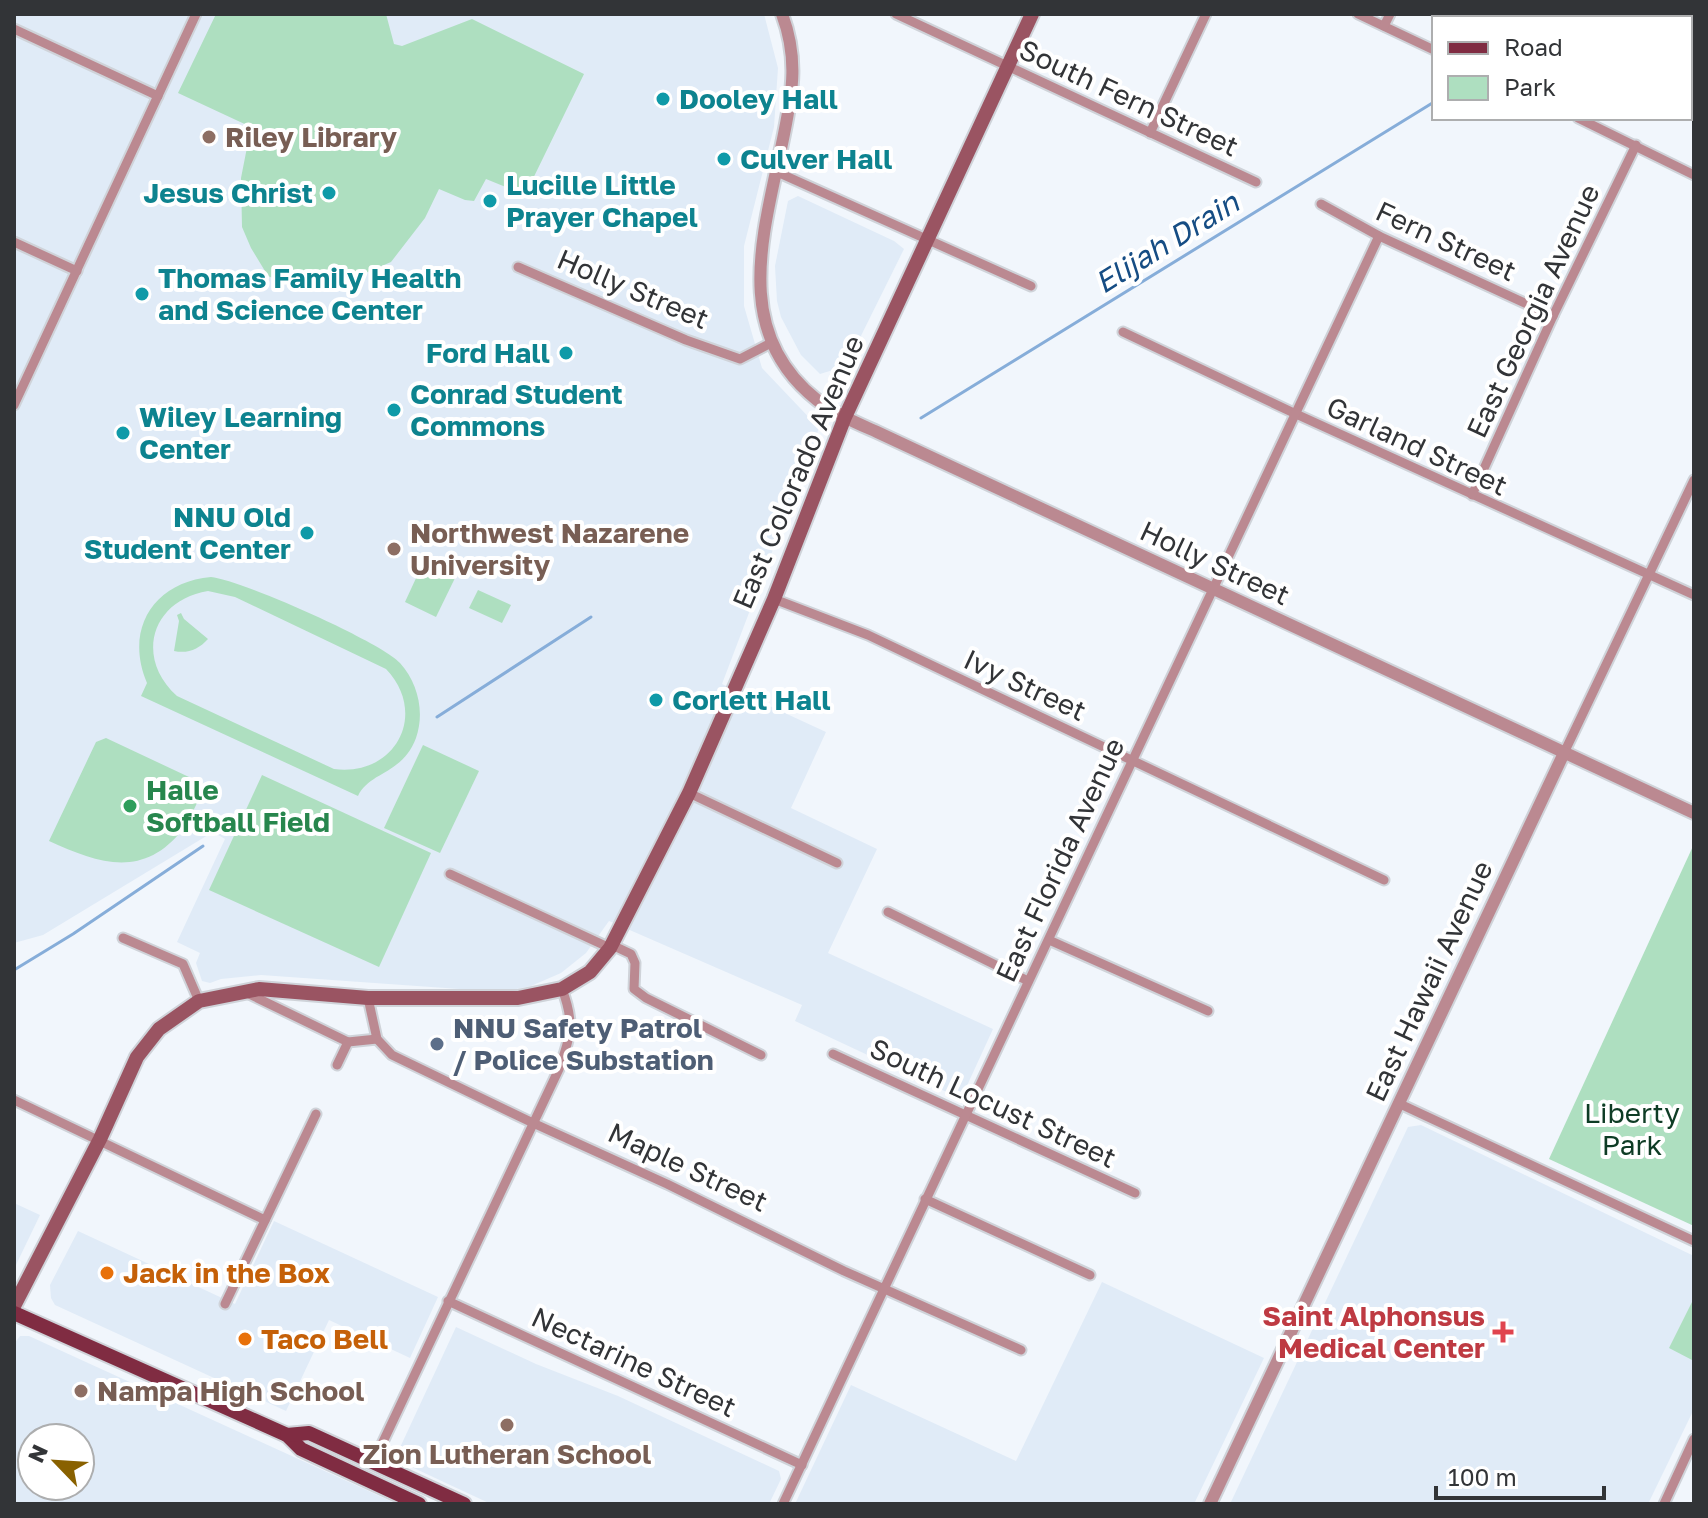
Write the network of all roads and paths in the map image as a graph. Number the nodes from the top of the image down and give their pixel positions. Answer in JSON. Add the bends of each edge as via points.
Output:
{"nodes":[{"id":1,"x":196,"y":14,"type":"edge"},
{"id":2,"x":782,"y":14,"type":"edge"},
{"id":3,"x":896,"y":14,"type":"edge"},
{"id":4,"x":1032,"y":14,"type":"edge"},
{"id":5,"x":1206,"y":14,"type":"edge"},
{"id":6,"x":1358,"y":14,"type":"edge"},
{"id":7,"x":1390,"y":14,"type":"edge"},
{"id":8,"x":1384,"y":26,"type":"junction"},
{"id":9,"x":14,"y":29,"type":"edge"},
{"id":10,"x":1432,"y":49,"type":"edge"},
{"id":11,"x":1009,"y":67,"type":"junction"},
{"id":12,"x":158,"y":96,"type":"junction"},
{"id":13,"x":1582,"y":120,"type":"edge"},
{"id":14,"x":1150,"y":133,"type":"junction"},
{"id":15,"x":1636,"y":145,"type":"junction"},
{"id":16,"x":777,"y":172,"type":"junction"},
{"id":17,"x":1694,"y":175,"type":"edge"},
{"id":18,"x":1256,"y":182,"type":"dead end"},
{"id":19,"x":1321,"y":204,"type":"dead end"},
{"id":20,"x":1379,"y":236,"type":"junction"},
{"id":21,"x":928,"y":241,"type":"junction"},
{"id":22,"x":14,"y":242,"type":"edge"},
{"id":23,"x":518,"y":267,"type":"dead end"},
{"id":24,"x":77,"y":271,"type":"junction"},
{"id":25,"x":1031,"y":286,"type":"dead end"},
{"id":26,"x":1553,"y":316,"type":"junction"},
{"id":27,"x":1123,"y":332,"type":"dead end"},
{"id":28,"x":771,"y":343,"type":"junction"},
{"id":29,"x":14,"y":405,"type":"edge"},
{"id":30,"x":1296,"y":414,"type":"junction"},
{"id":31,"x":845,"y":417,"type":"junction"},
{"id":32,"x":1694,"y":480,"type":"edge"},
{"id":33,"x":1472,"y":495,"type":"junction"},
{"id":34,"x":1648,"y":574,"type":"junction"},
{"id":35,"x":1212,"y":588,"type":"junction"},
{"id":36,"x":1694,"y":595,"type":"edge"},
{"id":37,"x":774,"y":599,"type":"junction"},
{"id":38,"x":1564,"y":753,"type":"junction"},
{"id":39,"x":1132,"y":760,"type":"junction"},
{"id":40,"x":689,"y":793,"type":"junction"},
{"id":41,"x":1694,"y":813,"type":"edge"},
{"id":42,"x":837,"y":863,"type":"dead end"},
{"id":43,"x":450,"y":874,"type":"dead end"},
{"id":44,"x":1384,"y":880,"type":"dead end"},
{"id":45,"x":888,"y":912,"type":"dead end"},
{"id":46,"x":123,"y":938,"type":"dead end"},
{"id":47,"x":1049,"y":940,"type":"junction"},
{"id":48,"x":611,"y":947,"type":"junction"},
{"id":49,"x":1028,"y":981,"type":"junction"},
{"id":50,"x":562,"y":989,"type":"junction"},
{"id":51,"x":244,"y":992,"type":"junction"},
{"id":52,"x":368,"y":998,"type":"junction"},
{"id":53,"x":199,"y":1001,"type":"junction"},
{"id":54,"x":1208,"y":1011,"type":"dead end"},
{"id":55,"x":377,"y":1039,"type":"junction"},
{"id":56,"x":348,"y":1042,"type":"junction"},
{"id":57,"x":833,"y":1054,"type":"dead end"},
{"id":58,"x":761,"y":1055,"type":"dead end"},
{"id":59,"x":337,"y":1065,"type":"dead end"},
{"id":60,"x":14,"y":1100,"type":"edge"},
{"id":61,"x":1398,"y":1103,"type":"junction"},
{"id":62,"x":316,"y":1114,"type":"dead end"},
{"id":63,"x":967,"y":1115,"type":"junction"},
{"id":64,"x":533,"y":1123,"type":"junction"},
{"id":65,"x":100,"y":1139,"type":"junction"},
{"id":66,"x":1135,"y":1193,"type":"dead end"},
{"id":67,"x":925,"y":1199,"type":"junction"},
{"id":68,"x":265,"y":1220,"type":"junction"},
{"id":69,"x":1694,"y":1241,"type":"edge"},
{"id":70,"x":1090,"y":1275,"type":"dead end"},
{"id":71,"x":883,"y":1288,"type":"junction"},
{"id":72,"x":448,"y":1301,"type":"junction"},
{"id":73,"x":225,"y":1304,"type":"dead end"},
{"id":74,"x":14,"y":1306,"type":"edge"},
{"id":75,"x":14,"y":1313,"type":"edge"},
{"id":76,"x":1021,"y":1350,"type":"dead end"},
{"id":77,"x":287,"y":1435,"type":"junction"},
{"id":78,"x":1694,"y":1439,"type":"edge"},
{"id":79,"x":373,"y":1463,"type":"junction"},
{"id":80,"x":802,"y":1465,"type":"junction"},
{"id":81,"x":419,"y":1504,"type":"edge"},
{"id":82,"x":464,"y":1504,"type":"edge"},
{"id":83,"x":783,"y":1504,"type":"edge"},
{"id":84,"x":1210,"y":1504,"type":"edge"},
{"id":85,"x":1664,"y":1504,"type":"edge"}],
"edges":[{"from":1,"to":12,"type":"street"},
{"from":2,"to":16,"type":"street","name":"Holly Street","via":[[793,55],[794,86]]},
{"from":3,"to":11,"type":"street","name":"South Fern Street"},
{"from":4,"to":11,"type":"main road","name":"East Colorado Avenue"},
{"from":5,"to":14,"type":"street"},
{"from":6,"to":8,"type":"street"},
{"from":7,"to":8,"type":"street"},
{"from":8,"to":10,"type":"street"},
{"from":9,"to":12,"type":"street"},
{"from":11,"to":14,"type":"street","name":"South Fern Street"},
{"from":11,"to":21,"type":"main road","name":"East Colorado Avenue"},
{"from":12,"to":24,"type":"street"},
{"from":13,"to":15,"type":"street"},
{"from":14,"to":18,"type":"street","name":"South Fern Street"},
{"from":15,"to":17,"type":"street"},
{"from":15,"to":26,"type":"street","name":"East Georgia Avenue"},
{"from":16,"to":21,"type":"street"},
{"from":16,"to":28,"type":"street","name":"Holly Street","via":[[760,253],[760,297]]},
{"from":19,"to":20,"type":"street","name":"Fern Street"},
{"from":20,"to":26,"type":"street","name":"Fern Street"},
{"from":20,"to":30,"type":"street","name":"East Florida Avenue"},
{"from":21,"to":25,"type":"street"},
{"from":21,"to":31,"type":"main road","name":"East Colorado Avenue"},
{"from":22,"to":24,"type":"street"},
{"from":23,"to":28,"type":"street","name":"Holly Street","via":[[740,359]]},
{"from":24,"to":29,"type":"street"},
{"from":26,"to":33,"type":"street","name":"East Georgia Avenue"},
{"from":27,"to":30,"type":"street","name":"Garland Street"},
{"from":28,"to":31,"type":"street","name":"Holly Street","via":[[793,377]]},
{"from":30,"to":33,"type":"street","name":"Garland Street"},
{"from":30,"to":35,"type":"street","name":"East Florida Avenue"},
{"from":31,"to":35,"type":"street","name":"Holly Street"},
{"from":31,"to":37,"type":"main road","name":"East Colorado Avenue"},
{"from":32,"to":34,"type":"street","name":"East Hawaii Avenue"},
{"from":33,"to":34,"type":"street","name":"Garland Street"},
{"from":34,"to":36,"type":"street","name":"Garland Street"},
{"from":34,"to":38,"type":"street","name":"East Hawaii Avenue"},
{"from":35,"to":38,"type":"street","name":"Holly Street"},
{"from":35,"to":39,"type":"street","name":"East Florida Avenue"},
{"from":37,"to":39,"type":"street","name":"Ivy Street","via":[[868,635]]},
{"from":37,"to":40,"type":"main road","name":"East Colorado Avenue"},
{"from":38,"to":41,"type":"street","name":"Holly Street"},
{"from":38,"to":61,"type":"street","name":"East Hawaii Avenue"},
{"from":39,"to":44,"type":"street","name":"Ivy Street"},
{"from":39,"to":47,"type":"street","name":"East Florida Avenue"},
{"from":40,"to":42,"type":"street"},
{"from":40,"to":48,"type":"main road","name":"East Colorado Avenue"},
{"from":43,"to":48,"type":"street"},
{"from":45,"to":49,"type":"street"},
{"from":46,"to":53,"type":"street","via":[[183,964]]},
{"from":47,"to":49,"type":"street","name":"East Florida Avenue"},
{"from":47,"to":54,"type":"street"},
{"from":48,"to":50,"type":"main road","via":[[590,972]]},
{"from":48,"to":58,"type":"street","via":[[631,954],[634,989],[646,998]]},
{"from":49,"to":63,"type":"street","name":"East Florida Avenue"},
{"from":50,"to":52,"type":"main road","via":[[518,998]]},
{"from":50,"to":64,"type":"street","via":[[570,1008],[571,1037]]},
{"from":51,"to":52,"type":"main road"},
{"from":51,"to":53,"type":"main road"},
{"from":51,"to":56,"type":"street"},
{"from":52,"to":55,"type":"street"},
{"from":53,"to":65,"type":"main road","via":[[159,1029],[137,1057]]},
{"from":55,"to":56,"type":"street"},
{"from":55,"to":64,"type":"street","name":"Maple Street","via":[[392,1055]]},
{"from":56,"to":59,"type":"street"},
{"from":57,"to":63,"type":"street","name":"South Locust Street"},
{"from":60,"to":65,"type":"street"},
{"from":61,"to":69,"type":"street"},
{"from":61,"to":84,"type":"street","name":"East Hawaii Avenue"},
{"from":62,"to":68,"type":"street"},
{"from":63,"to":66,"type":"street","name":"South Locust Street"},
{"from":63,"to":67,"type":"street","name":"East Florida Avenue"},
{"from":64,"to":71,"type":"street","name":"Maple Street"},
{"from":64,"to":72,"type":"street"},
{"from":65,"to":68,"type":"street"},
{"from":65,"to":74,"type":"main road"},
{"from":67,"to":70,"type":"street"},
{"from":67,"to":71,"type":"street","name":"East Florida Avenue"},
{"from":68,"to":73,"type":"street"},
{"from":71,"to":76,"type":"street","name":"Maple Street"},
{"from":71,"to":80,"type":"street","name":"East Florida Avenue"},
{"from":72,"to":79,"type":"street"},
{"from":72,"to":80,"type":"street","name":"Nectarine Street"},
{"from":75,"to":77,"type":"main road"},
{"from":77,"to":79,"type":"main road","via":[[309,1433]]},
{"from":77,"to":81,"type":"main road","via":[[301,1449]]},
{"from":78,"to":85,"type":"street"},
{"from":79,"to":82,"type":"main road"},
{"from":80,"to":83,"type":"street","name":"East Florida Avenue"}]}
